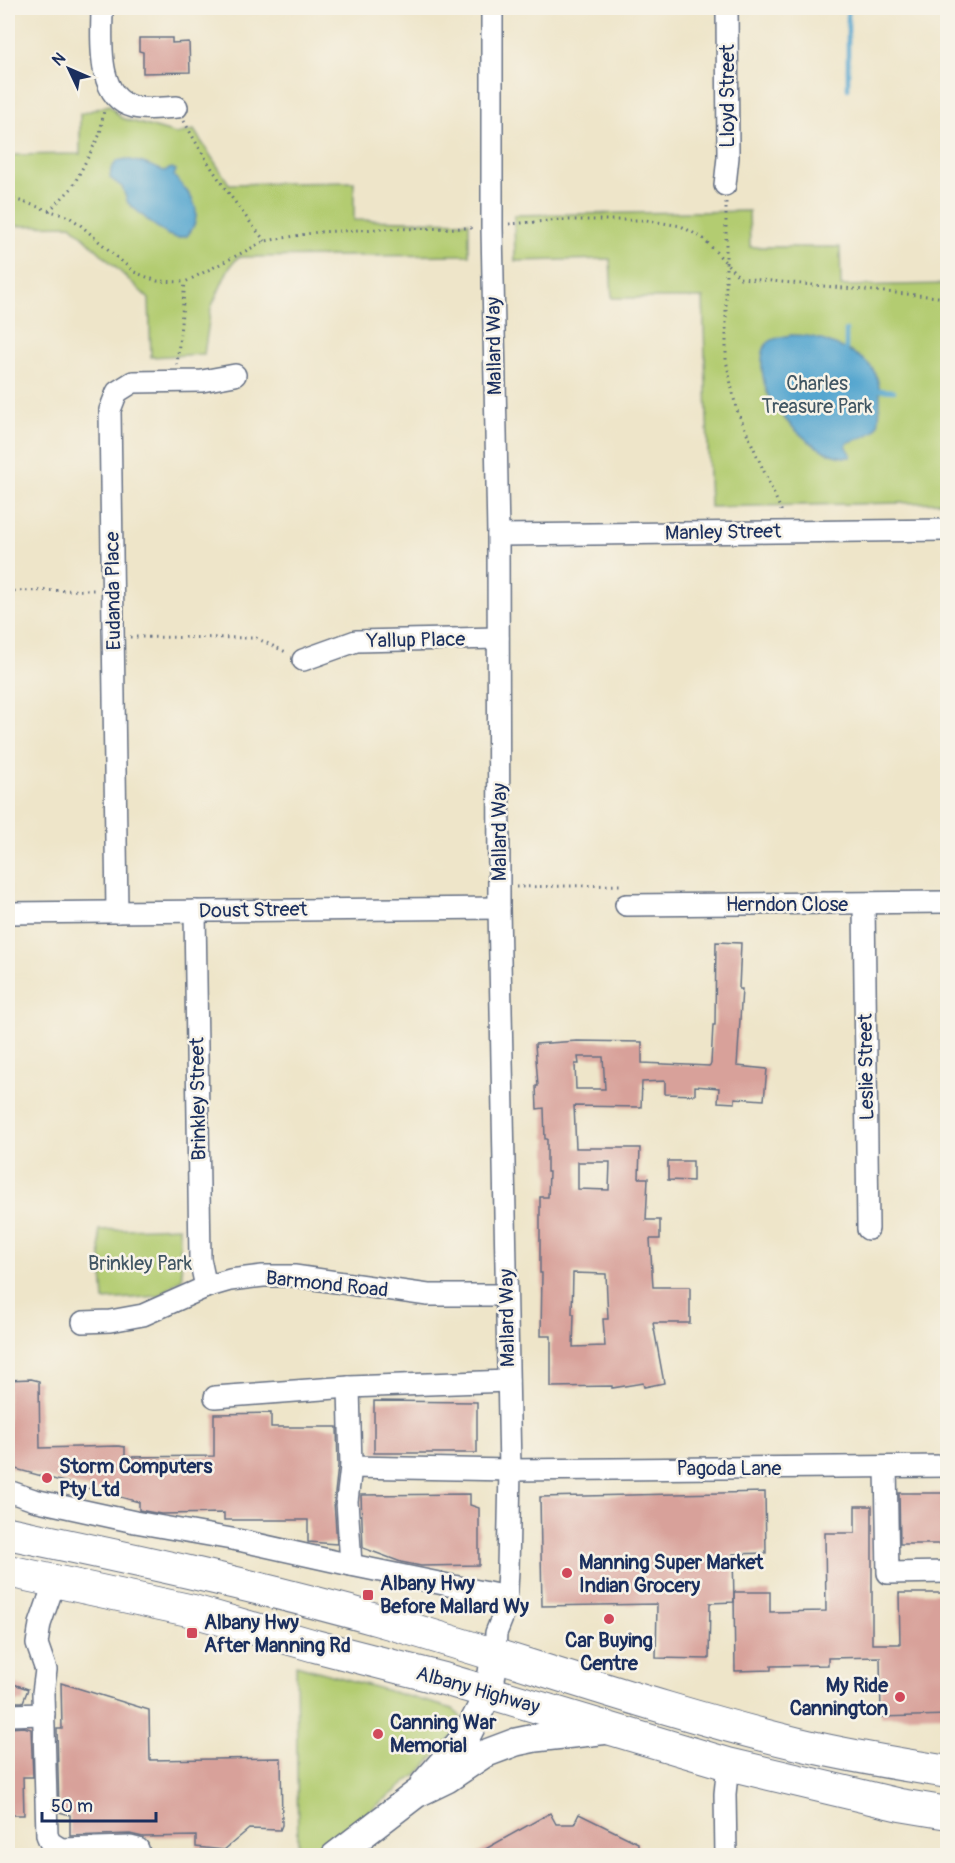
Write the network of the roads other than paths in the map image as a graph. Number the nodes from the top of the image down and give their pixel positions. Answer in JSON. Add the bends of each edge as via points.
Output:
{"nodes":[{"id":1,"x":102,"y":8,"type":"edge"},
{"id":2,"x":492,"y":8,"type":"edge"},
{"id":3,"x":727,"y":8,"type":"edge"},
{"id":4,"x":177,"y":107,"type":"road end"},
{"id":5,"x":725,"y":185,"type":"road end"},
{"id":6,"x":235,"y":375,"type":"dead end"},
{"id":7,"x":948,"y":530,"type":"edge"},
{"id":8,"x":498,"y":534,"type":"junction"},
{"id":9,"x":498,"y":638,"type":"junction"},
{"id":10,"x":303,"y":660,"type":"road end"},
{"id":11,"x":499,"y":898,"type":"junction"},
{"id":12,"x":948,"y":902,"type":"edge"},
{"id":13,"x":864,"y":904,"type":"junction"},
{"id":14,"x":626,"y":905,"type":"road end"},
{"id":15,"x":195,"y":911,"type":"junction"},
{"id":16,"x":117,"y":912,"type":"junction"},
{"id":17,"x":8,"y":913,"type":"edge"},
{"id":18,"x":868,"y":1229,"type":"dead end"},
{"id":19,"x":206,"y":1287,"type":"junction"},
{"id":20,"x":506,"y":1295,"type":"junction"},
{"id":21,"x":83,"y":1322,"type":"dead end"},
{"id":22,"x":508,"y":1381,"type":"junction"},
{"id":23,"x":349,"y":1387,"type":"junction"},
{"id":24,"x":215,"y":1397,"type":"dead end"},
{"id":25,"x":948,"y":1466,"type":"edge"},
{"id":26,"x":351,"y":1467,"type":"junction"},
{"id":27,"x":886,"y":1467,"type":"junction"},
{"id":28,"x":510,"y":1470,"type":"junction"},
{"id":29,"x":8,"y":1491,"type":"edge"},
{"id":30,"x":8,"y":1533,"type":"edge"},
{"id":31,"x":351,"y":1565,"type":"junction"},
{"id":32,"x":8,"y":1570,"type":"edge"},
{"id":33,"x":948,"y":1572,"type":"edge"},
{"id":34,"x":55,"y":1581,"type":"junction"},
{"id":35,"x":506,"y":1603,"type":"junction"},
{"id":36,"x":495,"y":1654,"type":"junction"},
{"id":37,"x":489,"y":1692,"type":"junction"},
{"id":38,"x":8,"y":1714,"type":"edge"},
{"id":39,"x":44,"y":1714,"type":"junction"},
{"id":40,"x":610,"y":1730,"type":"junction"},
{"id":41,"x":728,"y":1764,"type":"junction"},
{"id":42,"x":948,"y":1772,"type":"edge"},
{"id":43,"x":416,"y":1794,"type":"junction"},
{"id":44,"x":948,"y":1813,"type":"edge"},
{"id":45,"x":140,"y":1856,"type":"edge"},
{"id":46,"x":335,"y":1856,"type":"edge"},
{"id":47,"x":726,"y":1856,"type":"edge"}],
"edges":[{"from":1,"to":4,"type":"street","via":[[101,58],[106,80],[116,96],[131,106]]},
{"from":2,"to":8,"type":"street","name":"Mallard Way"},
{"from":3,"to":5,"type":"street","name":"Lloyd Street"},
{"from":6,"to":16,"type":"street","name":"Eudanda Place","via":[[202,381],[133,382],[117,392],[110,410]]},
{"from":7,"to":8,"type":"street","name":"Manley Street"},
{"from":8,"to":9,"type":"street","name":"Mallard Way"},
{"from":9,"to":10,"type":"street","name":"Yallup Place","via":[[356,641]]},
{"from":9,"to":11,"type":"street","name":"Mallard Way"},
{"from":11,"to":15,"type":"street","name":"Doust Street"},
{"from":11,"to":20,"type":"street","name":"Mallard Way"},
{"from":12,"to":13,"type":"street","name":"Herndon Close"},
{"from":13,"to":14,"type":"street","name":"Herndon Close"},
{"from":13,"to":18,"type":"street","name":"Leslie Street"},
{"from":15,"to":16,"type":"street","name":"Doust Street"},
{"from":15,"to":19,"type":"street","name":"Brinkley Street","via":[[200,1259]]},
{"from":16,"to":17,"type":"street","name":"Doust Street"},
{"from":19,"to":20,"type":"street","name":"Barmond Road","via":[[262,1276],[294,1276],[428,1295]]},
{"from":19,"to":21,"type":"street","name":"Barmond Road","via":[[143,1316]]},
{"from":20,"to":22,"type":"street","name":"Mallard Way"},
{"from":22,"to":23,"type":"street"},
{"from":22,"to":28,"type":"street","name":"Mallard Way"},
{"from":23,"to":24,"type":"street"},
{"from":23,"to":26,"type":"street"},
{"from":25,"to":27,"type":"street","name":"Pagoda Lane"},
{"from":26,"to":28,"type":"street","name":"Pagoda Lane"},
{"from":26,"to":31,"type":"street"},
{"from":27,"to":28,"type":"street","name":"Pagoda Lane"},
{"from":27,"to":33,"type":"street","via":[[888,1573]]},
{"from":28,"to":35,"type":"street","name":"Mallard Way"},
{"from":29,"to":31,"type":"street","via":[[135,1522]]},
{"from":30,"to":36,"type":"highway","name":"Albany Highway","via":[[202,1574]]},
{"from":31,"to":35,"type":"street"},
{"from":32,"to":34,"type":"highway","name":"Albany Highway"},
{"from":34,"to":37,"type":"highway","name":"Albany Highway","via":[[192,1611]]},
{"from":34,"to":39,"type":"street","via":[[37,1644],[46,1670]]},
{"from":35,"to":36,"type":"street","name":"Mallard Way","via":[[496,1634]]},
{"from":36,"to":37,"type":"main road"},
{"from":36,"to":42,"type":"highway","name":"Albany Highway","via":[[731,1727],[861,1758]]},
{"from":37,"to":40,"type":"highway","name":"Albany Highway"},
{"from":37,"to":43,"type":"main road","via":[[467,1735]]},
{"from":38,"to":39,"type":"street"},
{"from":39,"to":45,"type":"street","via":[[50,1842],[61,1849],[130,1847],[138,1849]]},
{"from":40,"to":41,"type":"highway","name":"Albany Highway"},
{"from":40,"to":43,"type":"main road","via":[[516,1742],[484,1754]]},
{"from":41,"to":44,"type":"highway","name":"Albany Highway"},
{"from":41,"to":47,"type":"street"},
{"from":43,"to":46,"type":"main road"}]}
